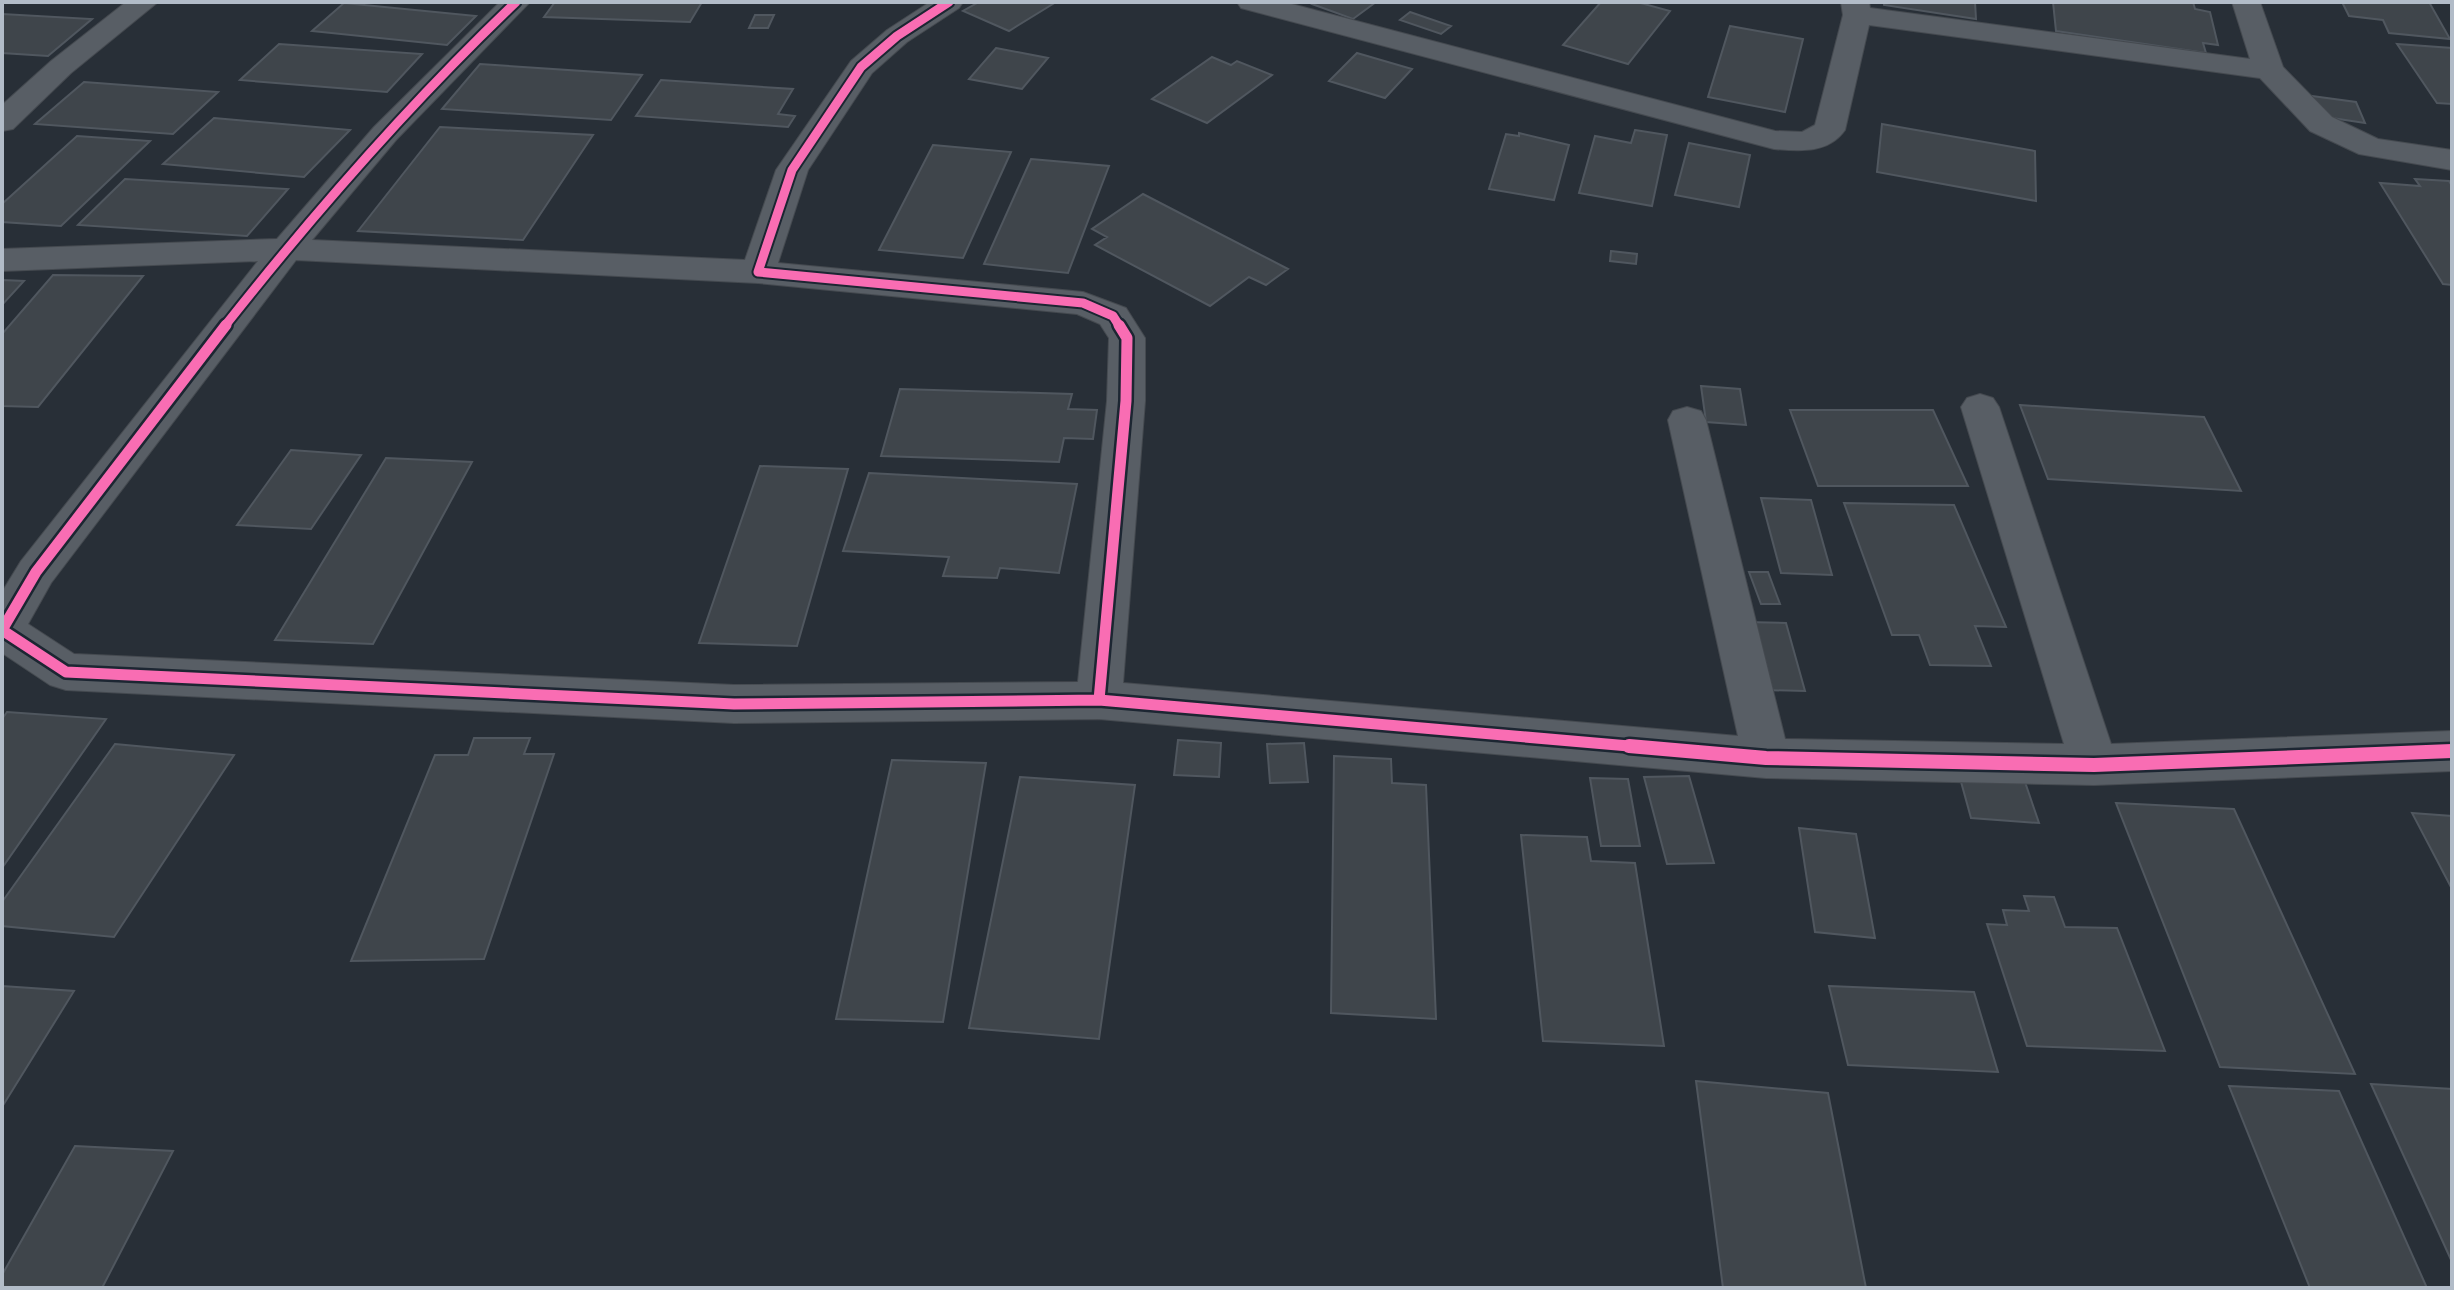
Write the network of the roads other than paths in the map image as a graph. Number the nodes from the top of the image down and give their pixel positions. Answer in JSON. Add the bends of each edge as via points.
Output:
{"nodes":[{"id":1,"x":144,"y":2,"type":"edge"},
{"id":2,"x":516,"y":2,"type":"edge"},
{"id":3,"x":949,"y":2,"type":"edge"},
{"id":4,"x":1251,"y":2,"type":"edge"},
{"id":5,"x":2246,"y":2,"type":"edge"},
{"id":6,"x":1856,"y":8,"type":"edge"},
{"id":7,"x":2269,"y":70,"type":"junction"},
{"id":8,"x":2,"y":122,"type":"edge"},
{"id":9,"x":2452,"y":160,"type":"edge"},
{"id":10,"x":287,"y":249,"type":"junction"},
{"id":11,"x":2,"y":260,"type":"edge"},
{"id":12,"x":758,"y":272,"type":"junction"},
{"id":13,"x":1980,"y":407,"type":"dead end"},
{"id":14,"x":1687,"y":420,"type":"dead end"},
{"id":15,"x":2,"y":630,"type":"edge"},
{"id":16,"x":1099,"y":700,"type":"junction"},
{"id":17,"x":2452,"y":751,"type":"edge"},
{"id":18,"x":1766,"y":758,"type":"junction"},
{"id":19,"x":2094,"y":765,"type":"junction"}],
"edges":[{"from":1,"to":8,"type":"street"},
{"from":2,"to":10,"type":"street","via":[[392,124]]},
{"from":3,"to":12,"type":"street","via":[[861,67],[792,170]]},
{"from":4,"to":6,"type":"street","via":[[1774,140],[1808,142],[1829,130]]},
{"from":5,"to":7,"type":"street"},
{"from":6,"to":7,"type":"street"},
{"from":7,"to":9,"type":"street","via":[[2321,124],[2370,147]]},
{"from":10,"to":11,"type":"street"},
{"from":10,"to":12,"type":"street"},
{"from":10,"to":15,"type":"street","via":[[36,572]]},
{"from":12,"to":16,"type":"street","via":[[1083,303],[1113,316],[1127,338],[1126,401]]},
{"from":13,"to":19,"type":"street"},
{"from":14,"to":18,"type":"street"},
{"from":15,"to":16,"type":"street","via":[[66,672],[81,673],[734,704]]},
{"from":16,"to":18,"type":"street"},
{"from":17,"to":19,"type":"street"},
{"from":18,"to":19,"type":"street"}]}
